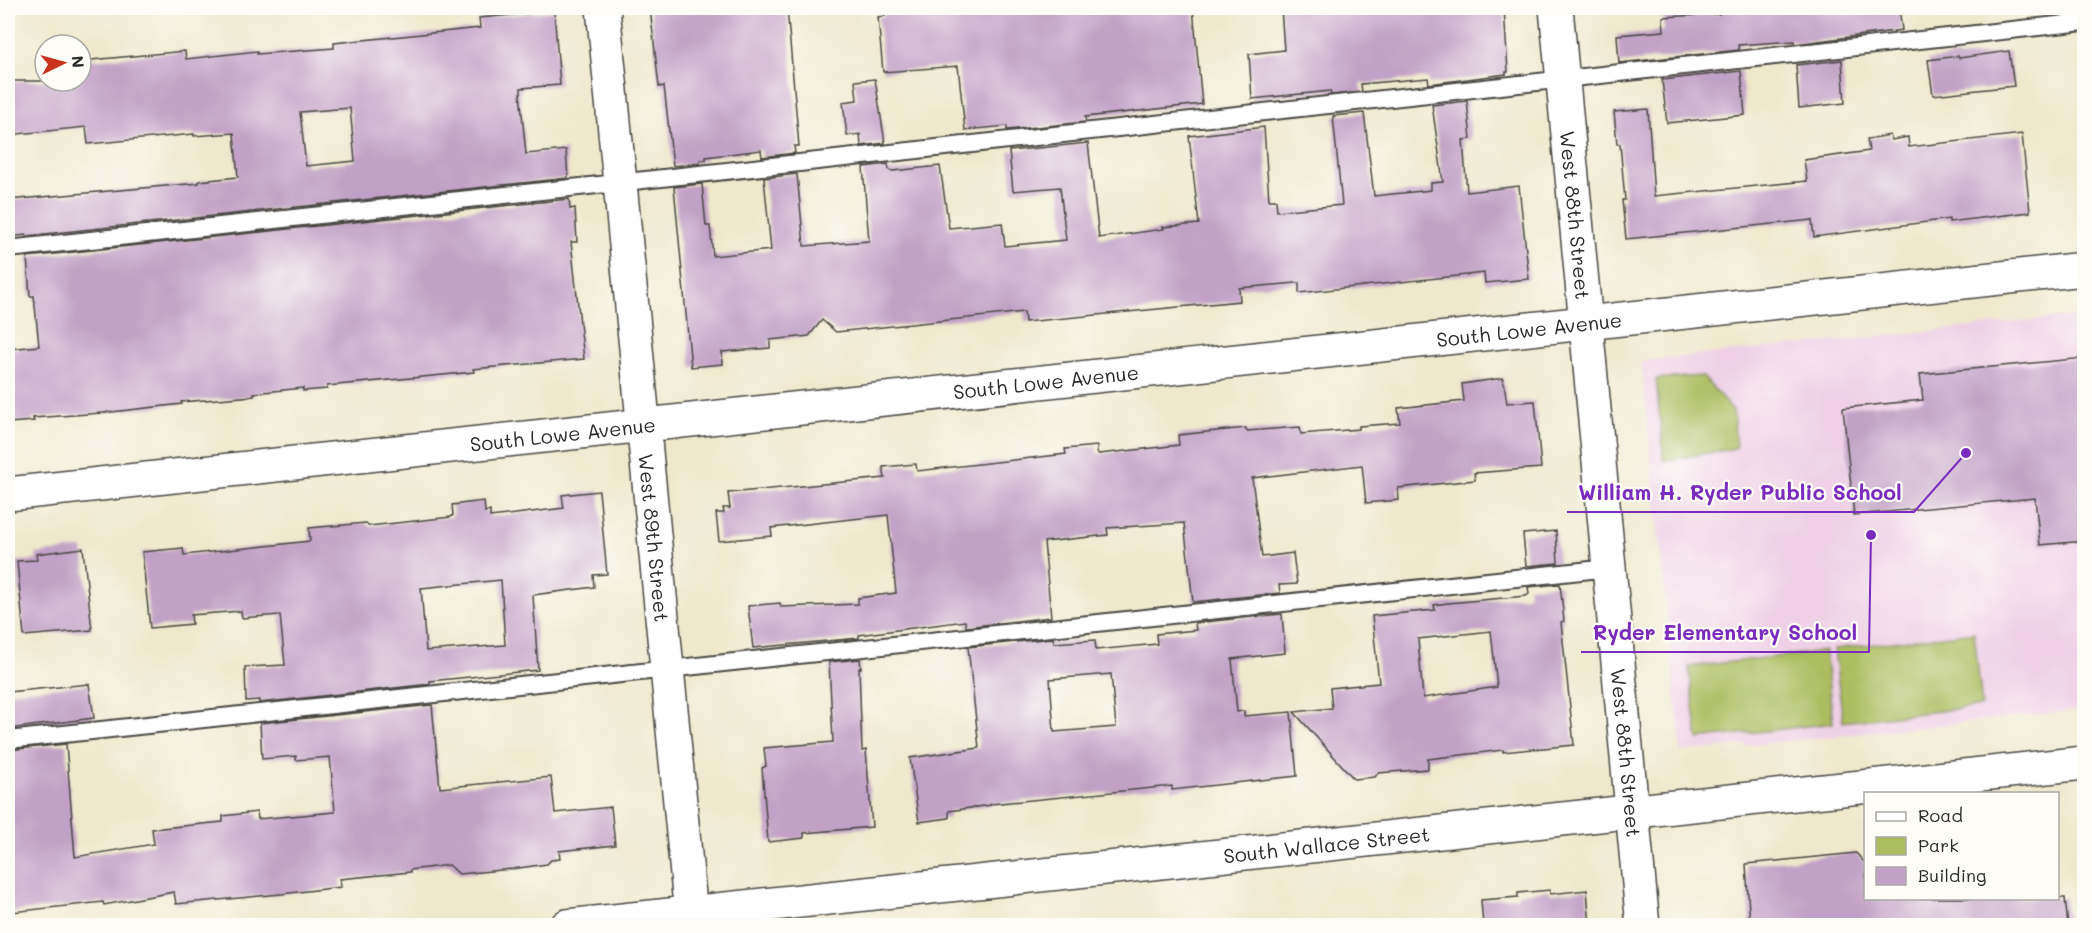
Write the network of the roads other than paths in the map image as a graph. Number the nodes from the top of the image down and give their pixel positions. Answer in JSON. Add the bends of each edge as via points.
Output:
{"nodes":[{"id":1,"x":603,"y":8,"type":"edge"},
{"id":2,"x":1556,"y":8,"type":"edge"},
{"id":3,"x":2085,"y":22,"type":"edge"},
{"id":4,"x":1563,"y":82,"type":"junction"},
{"id":5,"x":620,"y":181,"type":"junction"},
{"id":6,"x":8,"y":249,"type":"edge"},
{"id":7,"x":2085,"y":269,"type":"edge"},
{"id":8,"x":1586,"y":323,"type":"junction"},
{"id":9,"x":644,"y":425,"type":"junction"},
{"id":10,"x":8,"y":494,"type":"edge"},
{"id":11,"x":1610,"y":568,"type":"junction"},
{"id":12,"x":667,"y":670,"type":"junction"},
{"id":13,"x":8,"y":740,"type":"edge"},
{"id":14,"x":2085,"y":763,"type":"edge"},
{"id":15,"x":1632,"y":811,"type":"junction"},
{"id":16,"x":691,"y":919,"type":"edge"},
{"id":17,"x":567,"y":926,"type":"edge"},
{"id":18,"x":1643,"y":926,"type":"edge"}],
"edges":[{"from":1,"to":5,"type":"street","name":"West 89th Street"},
{"from":2,"to":4,"type":"street","name":"West 88th Street"},
{"from":3,"to":4,"type":"lane"},
{"from":4,"to":5,"type":"lane"},
{"from":4,"to":8,"type":"street","name":"West 88th Street"},
{"from":5,"to":6,"type":"lane"},
{"from":5,"to":9,"type":"street","name":"West 89th Street"},
{"from":7,"to":8,"type":"street","name":"South Lowe Avenue"},
{"from":8,"to":9,"type":"street","name":"South Lowe Avenue"},
{"from":8,"to":11,"type":"street","name":"West 88th Street"},
{"from":9,"to":10,"type":"street","name":"South Lowe Avenue"},
{"from":9,"to":12,"type":"street","name":"West 89th Street"},
{"from":11,"to":12,"type":"lane"},
{"from":11,"to":15,"type":"street","name":"West 88th Street"},
{"from":12,"to":13,"type":"lane"},
{"from":12,"to":16,"type":"street","name":"West 89th Street"},
{"from":14,"to":15,"type":"street","name":"South Wallace Street"},
{"from":15,"to":16,"type":"street","name":"South Wallace Street"},
{"from":15,"to":18,"type":"street","name":"West 88th Street"},
{"from":16,"to":17,"type":"street","name":"South Wallace Street"}]}
